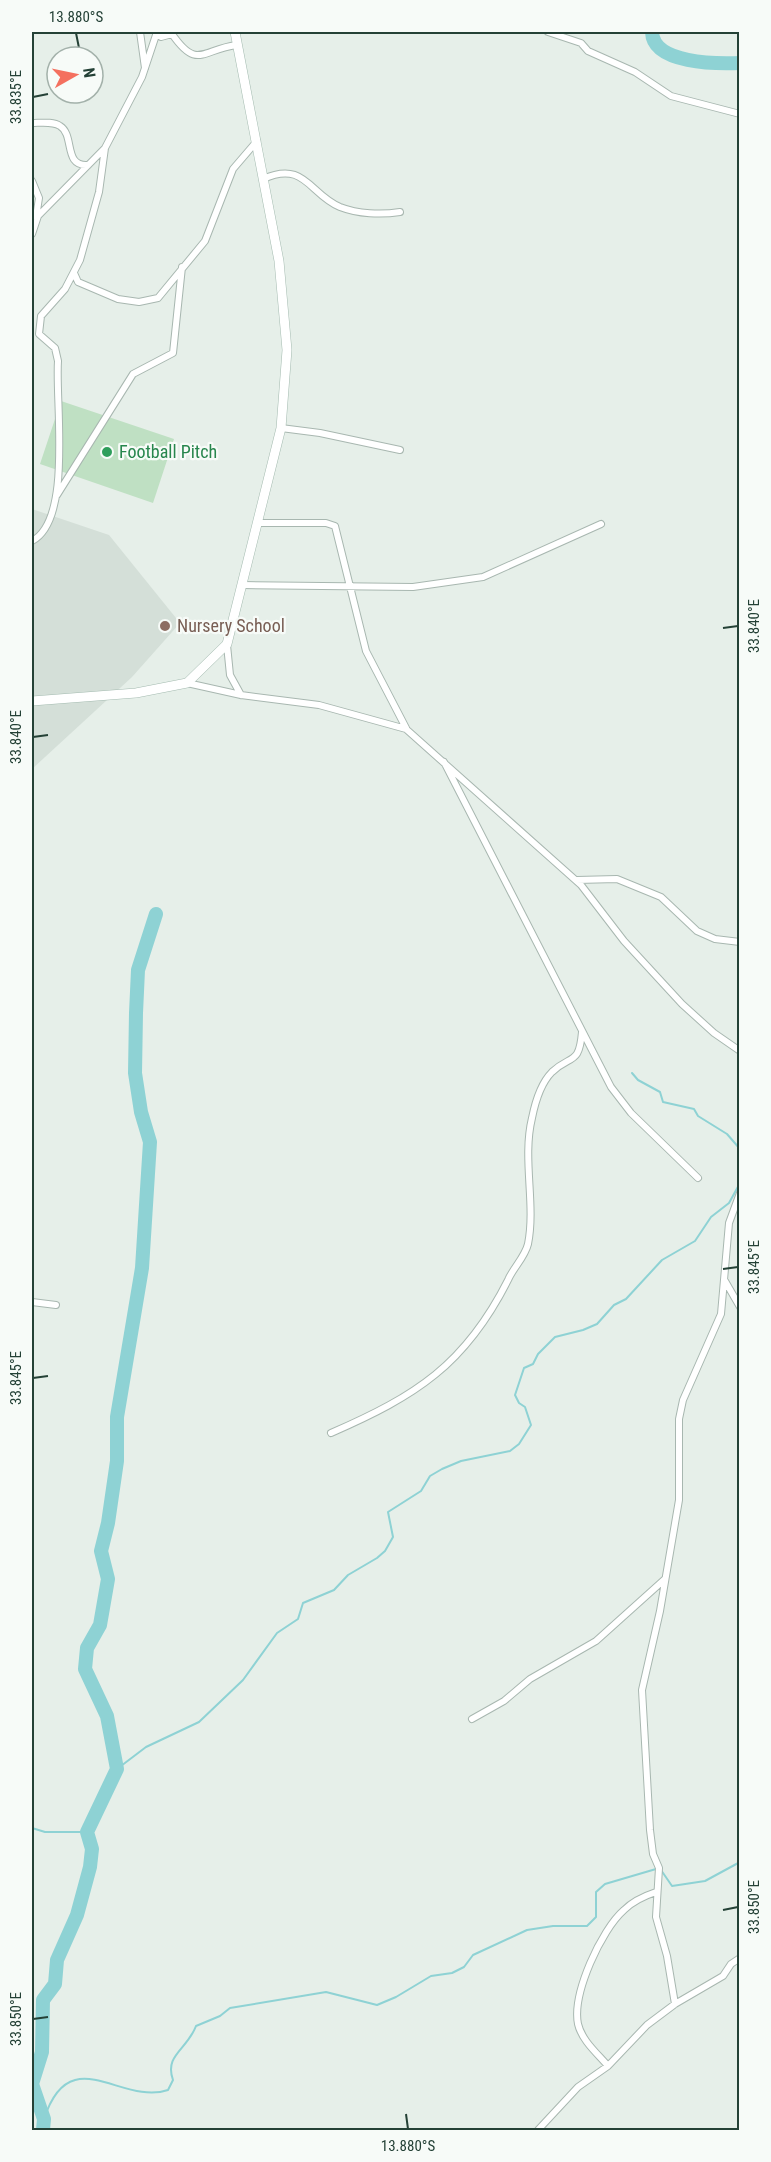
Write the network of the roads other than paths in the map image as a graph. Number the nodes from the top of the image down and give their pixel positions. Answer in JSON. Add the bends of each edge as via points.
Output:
{"nodes":[{"id":1,"x":140,"y":32,"type":"edge"},
{"id":2,"x":157,"y":32,"type":"edge"},
{"id":3,"x":235,"y":32,"type":"edge"},
{"id":4,"x":548,"y":32,"type":"edge"},
{"id":5,"x":237,"y":45,"type":"junction"},
{"id":6,"x":145,"y":69,"type":"junction"},
{"id":7,"x":740,"y":114,"type":"edge"},
{"id":8,"x":32,"y":123,"type":"edge"},
{"id":9,"x":257,"y":140,"type":"junction"},
{"id":10,"x":105,"y":148,"type":"junction"},
{"id":11,"x":88,"y":165,"type":"junction"},
{"id":12,"x":263,"y":179,"type":"junction"},
{"id":13,"x":32,"y":181,"type":"edge"},
{"id":14,"x":400,"y":212,"type":"dead end"},
{"id":15,"x":35,"y":220,"type":"junction"},
{"id":16,"x":32,"y":234,"type":"edge"},
{"id":17,"x":183,"y":266,"type":"junction"},
{"id":18,"x":74,"y":273,"type":"junction"},
{"id":19,"x":281,"y":428,"type":"junction"},
{"id":20,"x":400,"y":450,"type":"dead end"},
{"id":21,"x":57,"y":495,"type":"junction"},
{"id":22,"x":257,"y":523,"type":"junction"},
{"id":23,"x":601,"y":524,"type":"dead end"},
{"id":24,"x":32,"y":542,"type":"edge"},
{"id":25,"x":243,"y":585,"type":"junction"},
{"id":26,"x":350,"y":588,"type":"junction"},
{"id":27,"x":227,"y":644,"type":"junction"},
{"id":28,"x":187,"y":682,"type":"junction"},
{"id":29,"x":241,"y":694,"type":"junction"},
{"id":30,"x":32,"y":701,"type":"edge"},
{"id":31,"x":406,"y":729,"type":"junction"},
{"id":32,"x":441,"y":758,"type":"junction"},
{"id":33,"x":576,"y":880,"type":"junction"},
{"id":34,"x":740,"y":942,"type":"edge"},
{"id":35,"x":582,"y":1032,"type":"junction"},
{"id":36,"x":740,"y":1051,"type":"edge"},
{"id":37,"x":698,"y":1178,"type":"dead end"},
{"id":38,"x":740,"y":1193,"type":"edge"},
{"id":39,"x":725,"y":1280,"type":"junction"},
{"id":40,"x":32,"y":1302,"type":"edge"},
{"id":41,"x":56,"y":1305,"type":"dead end"},
{"id":42,"x":740,"y":1307,"type":"edge"},
{"id":43,"x":331,"y":1433,"type":"dead end"},
{"id":44,"x":666,"y":1579,"type":"junction"},
{"id":45,"x":472,"y":1719,"type":"dead end"},
{"id":46,"x":656,"y":1892,"type":"junction"},
{"id":47,"x":740,"y":1958,"type":"edge"},
{"id":48,"x":675,"y":2004,"type":"junction"},
{"id":49,"x":608,"y":2066,"type":"junction"},
{"id":50,"x":538,"y":2130,"type":"edge"}],
"edges":[{"from":1,"to":6,"type":"street"},
{"from":2,"to":5,"type":"street","via":[[161,37],[172,34],[183,50],[192,55]]},
{"from":2,"to":6,"type":"street"},
{"from":3,"to":5,"type":"street"},
{"from":4,"to":7,"type":"street","via":[[635,72],[671,96]]},
{"from":5,"to":9,"type":"street"},
{"from":6,"to":10,"type":"street"},
{"from":8,"to":11,"type":"street","via":[[60,125],[73,158],[78,164]]},
{"from":9,"to":12,"type":"street"},
{"from":9,"to":17,"type":"street","via":[[233,169],[210,232]]},
{"from":10,"to":11,"type":"street"},
{"from":10,"to":18,"type":"street","via":[[99,192]]},
{"from":11,"to":15,"type":"street"},
{"from":12,"to":14,"type":"street","via":[[276,173],[302,177],[340,206],[368,213]]},
{"from":12,"to":19,"type":"street","via":[[279,261],[287,333]]},
{"from":13,"to":15,"type":"street","via":[[39,198]]},
{"from":15,"to":16,"type":"street"},
{"from":17,"to":18,"type":"street","via":[[158,298],[139,302],[118,299],[78,282]]},
{"from":17,"to":21,"type":"street","via":[[173,352],[133,374]]},
{"from":18,"to":21,"type":"street","via":[[39,321],[39,334],[55,348],[58,362]]},
{"from":19,"to":20,"type":"street"},
{"from":19,"to":22,"type":"street"},
{"from":21,"to":24,"type":"street","via":[[48,525]]},
{"from":22,"to":25,"type":"street"},
{"from":22,"to":26,"type":"street","via":[[332,524],[346,562]]},
{"from":23,"to":26,"type":"street","via":[[483,577],[413,587]]},
{"from":25,"to":26,"type":"street"},
{"from":25,"to":27,"type":"street"},
{"from":26,"to":31,"type":"street","via":[[366,651]]},
{"from":27,"to":28,"type":"street"},
{"from":27,"to":29,"type":"street","via":[[230,675]]},
{"from":28,"to":29,"type":"street"},
{"from":28,"to":30,"type":"street","via":[[136,693]]},
{"from":29,"to":31,"type":"street","via":[[320,705]]},
{"from":31,"to":32,"type":"street"},
{"from":32,"to":33,"type":"street"},
{"from":32,"to":35,"type":"street"},
{"from":33,"to":34,"type":"street","via":[[617,879],[661,897],[697,931],[715,939]]},
{"from":33,"to":36,"type":"street","via":[[624,941],[682,1004]]},
{"from":35,"to":37,"type":"street","via":[[611,1087],[631,1113]]},
{"from":35,"to":43,"type":"street","via":[[579,1051],[545,1082],[532,1116],[528,1139],[528,1246],[487,1319],[444,1368],[422,1386]]},
{"from":38,"to":39,"type":"street","via":[[729,1223]]},
{"from":39,"to":42,"type":"street"},
{"from":39,"to":44,"type":"street","via":[[718,1324],[682,1400],[679,1500]]},
{"from":40,"to":41,"type":"street"},
{"from":44,"to":45,"type":"street","via":[[596,1641]]},
{"from":44,"to":46,"type":"street","via":[[641,1704],[650,1830],[658,1868]]},
{"from":46,"to":48,"type":"street","via":[[656,1917]]},
{"from":46,"to":49,"type":"street","via":[[632,1903],[609,1927],[584,1983],[578,2023],[583,2037]]},
{"from":47,"to":48,"type":"street","via":[[723,1977]]},
{"from":48,"to":49,"type":"street","via":[[647,2025]]},
{"from":49,"to":50,"type":"street","via":[[578,2087]]}]}
